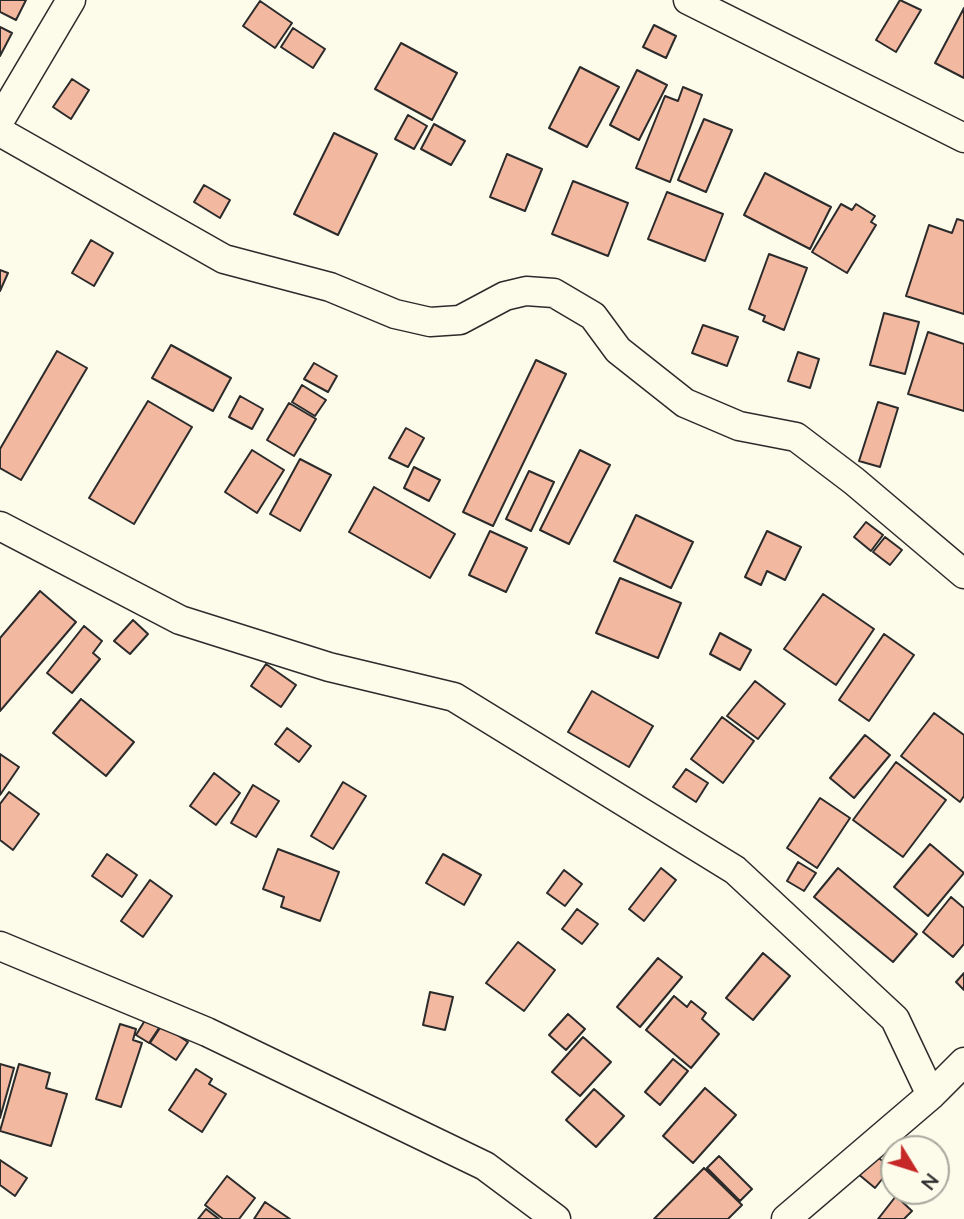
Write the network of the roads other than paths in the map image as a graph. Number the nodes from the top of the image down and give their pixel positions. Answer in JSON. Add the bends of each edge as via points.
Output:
{"nodes":[{"id":1,"x":71,"y":0,"type":"edge"},
{"id":2,"x":688,"y":0,"type":"edge"},
{"id":3,"x":0,"y":120,"type":"edge"},
{"id":4,"x":0,"y":132,"type":"edge"},
{"id":5,"x":964,"y":138,"type":"edge"},
{"id":6,"x":0,"y":526,"type":"edge"},
{"id":7,"x":964,"y":574,"type":"edge"},
{"id":8,"x":0,"y":946,"type":"edge"},
{"id":9,"x":964,"y":1062,"type":"edge"},
{"id":10,"x":931,"y":1095,"type":"junction"},
{"id":11,"x":556,"y":1219,"type":"edge"},
{"id":12,"x":786,"y":1219,"type":"edge"}],
"edges":[{"from":1,"to":3,"type":"street"},
{"from":2,"to":5,"type":"street"},
{"from":4,"to":7,"type":"street","via":[[224,259],[330,287],[395,314],[430,322],[460,320],[505,296],[526,291],[554,293],[593,316],[618,350],[685,403],[739,426],[796,437]]},
{"from":6,"to":10,"type":"street","via":[[180,620],[329,667],[454,697],[735,870],[895,1019]]},
{"from":8,"to":11,"type":"street","via":[[207,1032],[485,1166]]},
{"from":9,"to":10,"type":"street"},
{"from":10,"to":12,"type":"street"}]}
